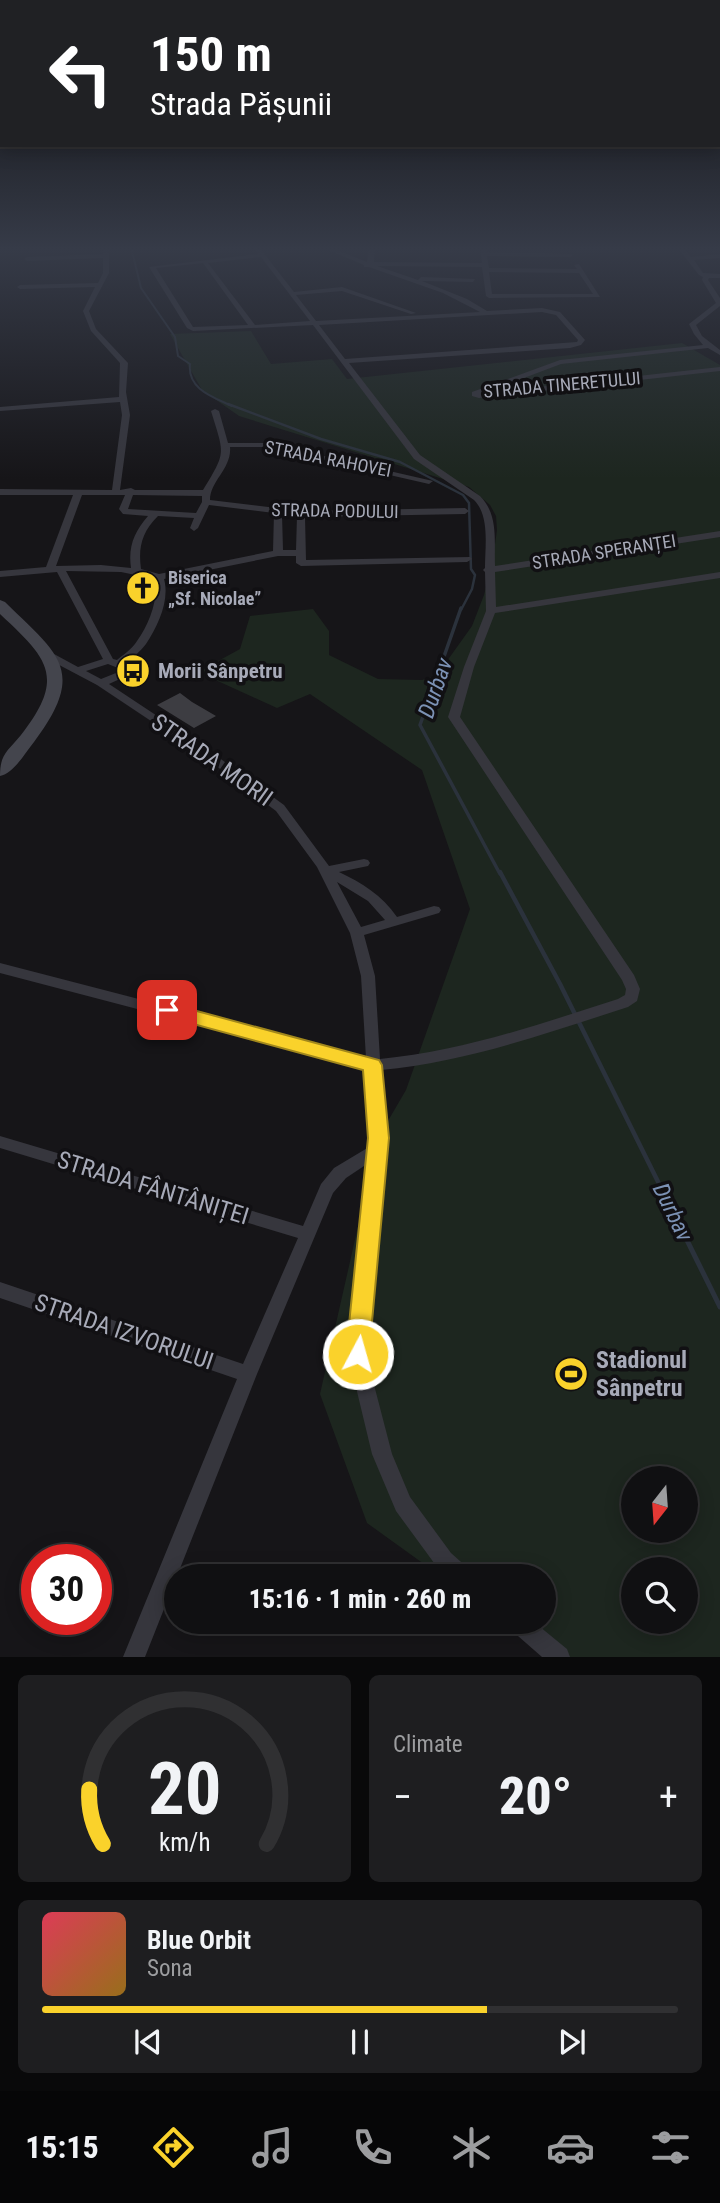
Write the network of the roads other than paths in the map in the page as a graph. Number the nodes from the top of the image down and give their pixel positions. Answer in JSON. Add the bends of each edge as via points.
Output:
{"nodes":[{"id":1,"x":90,"y":324,"type":"edge"},
{"id":2,"x":188,"y":324,"type":"edge"},
{"id":3,"x":251,"y":324,"type":"edge"},
{"id":4,"x":295,"y":324,"type":"edge"},
{"id":5,"x":317,"y":324,"type":"edge"},
{"id":6,"x":567,"y":324,"type":"edge"},
{"id":7,"x":692,"y":324,"type":"edge"},
{"id":8,"x":253,"y":327,"type":"junction"},
{"id":9,"x":709,"y":346,"type":"junction"},
{"id":10,"x":720,"y":353,"type":"edge"},
{"id":11,"x":344,"y":361,"type":"junction"},
{"id":12,"x":720,"y":369,"type":"edge"},
{"id":13,"x":122,"y":396,"type":"junction"},
{"id":14,"x":0,"y":402,"type":"edge"},
{"id":15,"x":0,"y":409,"type":"edge"},
{"id":16,"x":215,"y":411,"type":"dead end"},
{"id":17,"x":226,"y":446,"type":"junction"},
{"id":18,"x":429,"y":481,"type":"dead end"},
{"id":19,"x":79,"y":491,"type":"junction"},
{"id":20,"x":116,"y":491,"type":"junction"},
{"id":21,"x":131,"y":491,"type":"junction"},
{"id":22,"x":0,"y":492,"type":"edge"},
{"id":23,"x":206,"y":498,"type":"junction"},
{"id":24,"x":465,"y":510,"type":"dead end"},
{"id":25,"x":278,"y":512,"type":"junction"},
{"id":26,"x":156,"y":513,"type":"junction"},
{"id":27,"x":301,"y":514,"type":"junction"},
{"id":28,"x":199,"y":516,"type":"junction"},
{"id":29,"x":194,"y":528,"type":"dead end"},
{"id":30,"x":720,"y":534,"type":"edge"},
{"id":31,"x":299,"y":553,"type":"junction"},
{"id":32,"x":278,"y":554,"type":"junction"},
{"id":33,"x":467,"y":559,"type":"dead end"},
{"id":34,"x":136,"y":569,"type":"junction"},
{"id":35,"x":50,"y":570,"type":"junction"},
{"id":36,"x":61,"y":570,"type":"junction"},
{"id":37,"x":488,"y":570,"type":"junction"},
{"id":38,"x":0,"y":574,"type":"edge"},
{"id":39,"x":720,"y":576,"type":"edge"},
{"id":40,"x":159,"y":577,"type":"junction"},
{"id":41,"x":0,"y":605,"type":"edge"},
{"id":42,"x":491,"y":611,"type":"junction"},
{"id":43,"x":115,"y":662,"type":"junction"},
{"id":44,"x":64,"y":665,"type":"junction"},
{"id":45,"x":101,"y":683,"type":"junction"},
{"id":46,"x":0,"y":771,"type":"edge"},
{"id":47,"x":364,"y":863,"type":"dead end"},
{"id":48,"x":325,"y":871,"type":"junction"},
{"id":49,"x":434,"y":910,"type":"dead end"},
{"id":50,"x":394,"y":923,"type":"junction"},
{"id":51,"x":356,"y":933,"type":"junction"},
{"id":52,"x":0,"y":968,"type":"edge"},
{"id":53,"x":372,"y":1065,"type":"junction"},
{"id":54,"x":0,"y":1142,"type":"edge"},
{"id":55,"x":378,"y":1150,"type":"junction"},
{"id":56,"x":307,"y":1234,"type":"junction"},
{"id":57,"x":0,"y":1290,"type":"edge"},
{"id":58,"x":248,"y":1374,"type":"junction"},
{"id":59,"x":448,"y":1564,"type":"edge"},
{"id":60,"x":531,"y":1634,"type":"edge"},
{"id":61,"x":134,"y":1657,"type":"edge"},
{"id":62,"x":559,"y":1657,"type":"edge"}],
"edges":[{"from":1,"to":13,"type":"street","via":[[124,363]]},
{"from":2,"to":8,"type":"street","via":[[203,330]]},
{"from":3,"to":8,"type":"street"},
{"from":4,"to":8,"type":"street"},
{"from":5,"to":11,"type":"street"},
{"from":6,"to":11,"type":"street","via":[[582,340],[579,344]]},
{"from":7,"to":9,"type":"street"},
{"from":9,"to":10,"type":"street"},
{"from":9,"to":12,"type":"street","name":"STRADA TINERETULUI","via":[[560,362],[475,394]]},
{"from":11,"to":37,"type":"street","via":[[417,457],[485,506]]},
{"from":13,"to":14,"type":"street"},
{"from":13,"to":15,"type":"street"},
{"from":13,"to":20,"type":"street","via":[[126,415]]},
{"from":16,"to":17,"type":"street"},
{"from":17,"to":18,"type":"street","name":"STRADA RAHOVEI","via":[[267,445]]},
{"from":17,"to":23,"type":"street","via":[[223,465]]},
{"from":19,"to":20,"type":"street"},
{"from":19,"to":22,"type":"street"},
{"from":19,"to":35,"type":"street"},
{"from":20,"to":21,"type":"street"},
{"from":21,"to":23,"type":"street"},
{"from":21,"to":26,"type":"street","via":[[123,511]]},
{"from":23,"to":25,"type":"street","name":"STRADA PODULUI"},
{"from":23,"to":28,"type":"street"},
{"from":24,"to":27,"type":"street","name":"STRADA PODULUI"},
{"from":25,"to":27,"type":"street","name":"STRADA PODULUI"},
{"from":25,"to":32,"type":"street"},
{"from":26,"to":28,"type":"street"},
{"from":26,"to":34,"type":"street","via":[[137,537]]},
{"from":27,"to":31,"type":"street"},
{"from":28,"to":29,"type":"street"},
{"from":30,"to":37,"type":"street","name":"STRADA SPERANȚEI"},
{"from":31,"to":32,"type":"street"},
{"from":31,"to":33,"type":"street","via":[[299,562],[306,564]]},
{"from":32,"to":40,"type":"street"},
{"from":34,"to":36,"type":"street"},
{"from":34,"to":40,"type":"street"},
{"from":35,"to":36,"type":"street"},
{"from":35,"to":38,"type":"street"},
{"from":36,"to":43,"type":"street"},
{"from":37,"to":42,"type":"street"},
{"from":39,"to":42,"type":"street"},
{"from":40,"to":43,"type":"street","via":[[159,606],[141,644]]},
{"from":41,"to":44,"type":"main road"},
{"from":42,"to":53,"type":"street","via":[[454,717],[629,979],[632,997],[499,1042],[433,1059]]},
{"from":43,"to":44,"type":"street"},
{"from":43,"to":45,"type":"street","via":[[124,667],[120,675]]},
{"from":44,"to":45,"type":"street","name":"STRADA MORII"},
{"from":44,"to":46,"type":"main road","via":[[34,732]]},
{"from":45,"to":48,"type":"street","name":"STRADA MORII","via":[[280,808]]},
{"from":47,"to":48,"type":"street"},
{"from":48,"to":50,"type":"street","via":[[372,894]]},
{"from":48,"to":51,"type":"street","name":"STRADA MORII"},
{"from":49,"to":50,"type":"street"},
{"from":50,"to":51,"type":"street"},
{"from":51,"to":53,"type":"street","name":"STRADA MORII","via":[[368,976]]},
{"from":52,"to":53,"type":"street"},
{"from":53,"to":55,"type":"street","name":"STRADA MORII"},
{"from":54,"to":56,"type":"street","name":"STRADA FÂNTÂNIȚEI"},
{"from":55,"to":56,"type":"street","via":[[333,1181]]},
{"from":55,"to":59,"type":"street","name":"STRADA MORII","via":[[358,1354],[382,1454],[403,1504]]},
{"from":56,"to":58,"type":"street"},
{"from":57,"to":58,"type":"street","name":"STRADA IZVORULUI"},
{"from":58,"to":61,"type":"street"},
{"from":60,"to":62,"type":"street"}]}
